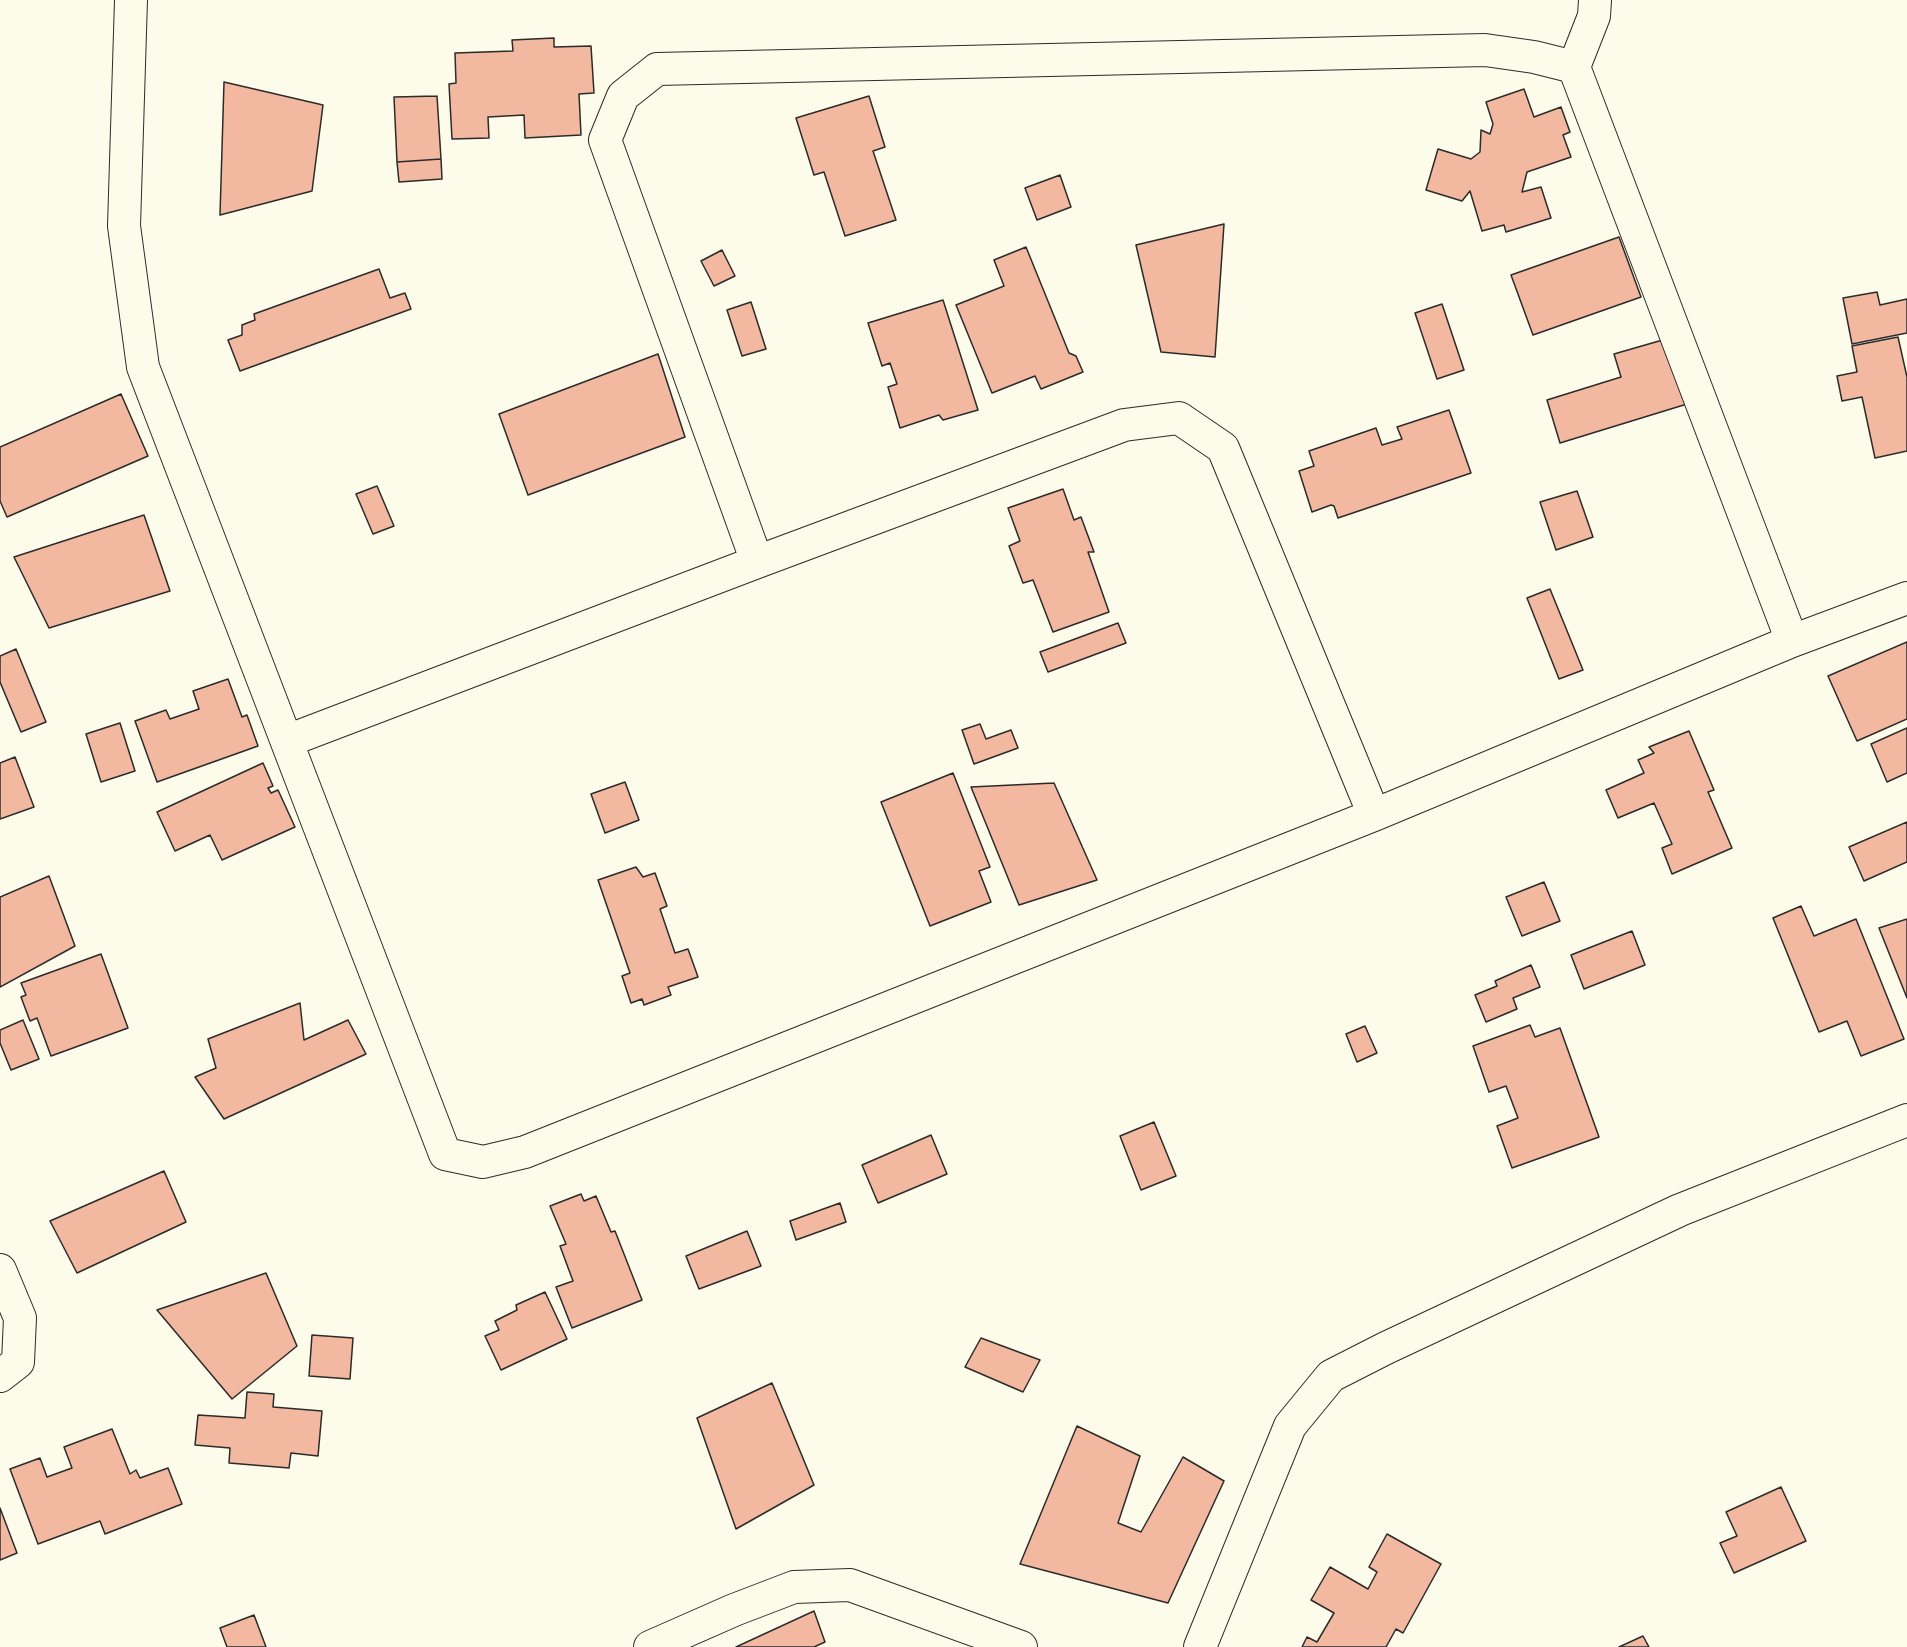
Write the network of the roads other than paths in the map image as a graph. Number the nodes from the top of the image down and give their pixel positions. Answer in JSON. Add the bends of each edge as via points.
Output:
{"nodes":[{"id":1,"x":131,"y":0,"type":"edge"},
{"id":2,"x":1596,"y":0,"type":"edge"},
{"id":3,"x":1574,"y":67,"type":"junction"},
{"id":4,"x":757,"y":562,"type":"junction"},
{"id":5,"x":1907,"y":598,"type":"edge"},
{"id":6,"x":1792,"y":641,"type":"junction"},
{"id":7,"x":287,"y":741,"type":"junction"},
{"id":8,"x":1374,"y":815,"type":"junction"},
{"id":9,"x":1907,"y":1120,"type":"edge"},
{"id":10,"x":0,"y":1270,"type":"edge"},
{"id":11,"x":0,"y":1376,"type":"edge"},
{"id":12,"x":650,"y":1647,"type":"edge"},
{"id":13,"x":1021,"y":1647,"type":"edge"},
{"id":14,"x":1200,"y":1647,"type":"edge"}],
"edges":[{"from":1,"to":7,"type":"street","via":[[124,226],[143,367]]},
{"from":2,"to":3,"type":"street","via":[[1594,16]]},
{"from":3,"to":4,"type":"street","via":[[1485,50],[657,69],[623,96],[605,140]]},
{"from":3,"to":6,"type":"street"},
{"from":4,"to":7,"type":"street"},
{"from":4,"to":8,"type":"street","via":[[1124,425],[1179,418],[1223,448]]},
{"from":5,"to":6,"type":"street"},
{"from":6,"to":8,"type":"street"},
{"from":7,"to":8,"type":"street","via":[[445,1154],[483,1162],[525,1152]]},
{"from":9,"to":14,"type":"street","via":[[1680,1210],[1331,1376],[1290,1426]]},
{"from":10,"to":11,"type":"street","via":[[20,1318],[18,1362]]},
{"from":12,"to":13,"type":"street","via":[[794,1587],[850,1585]]}]}
